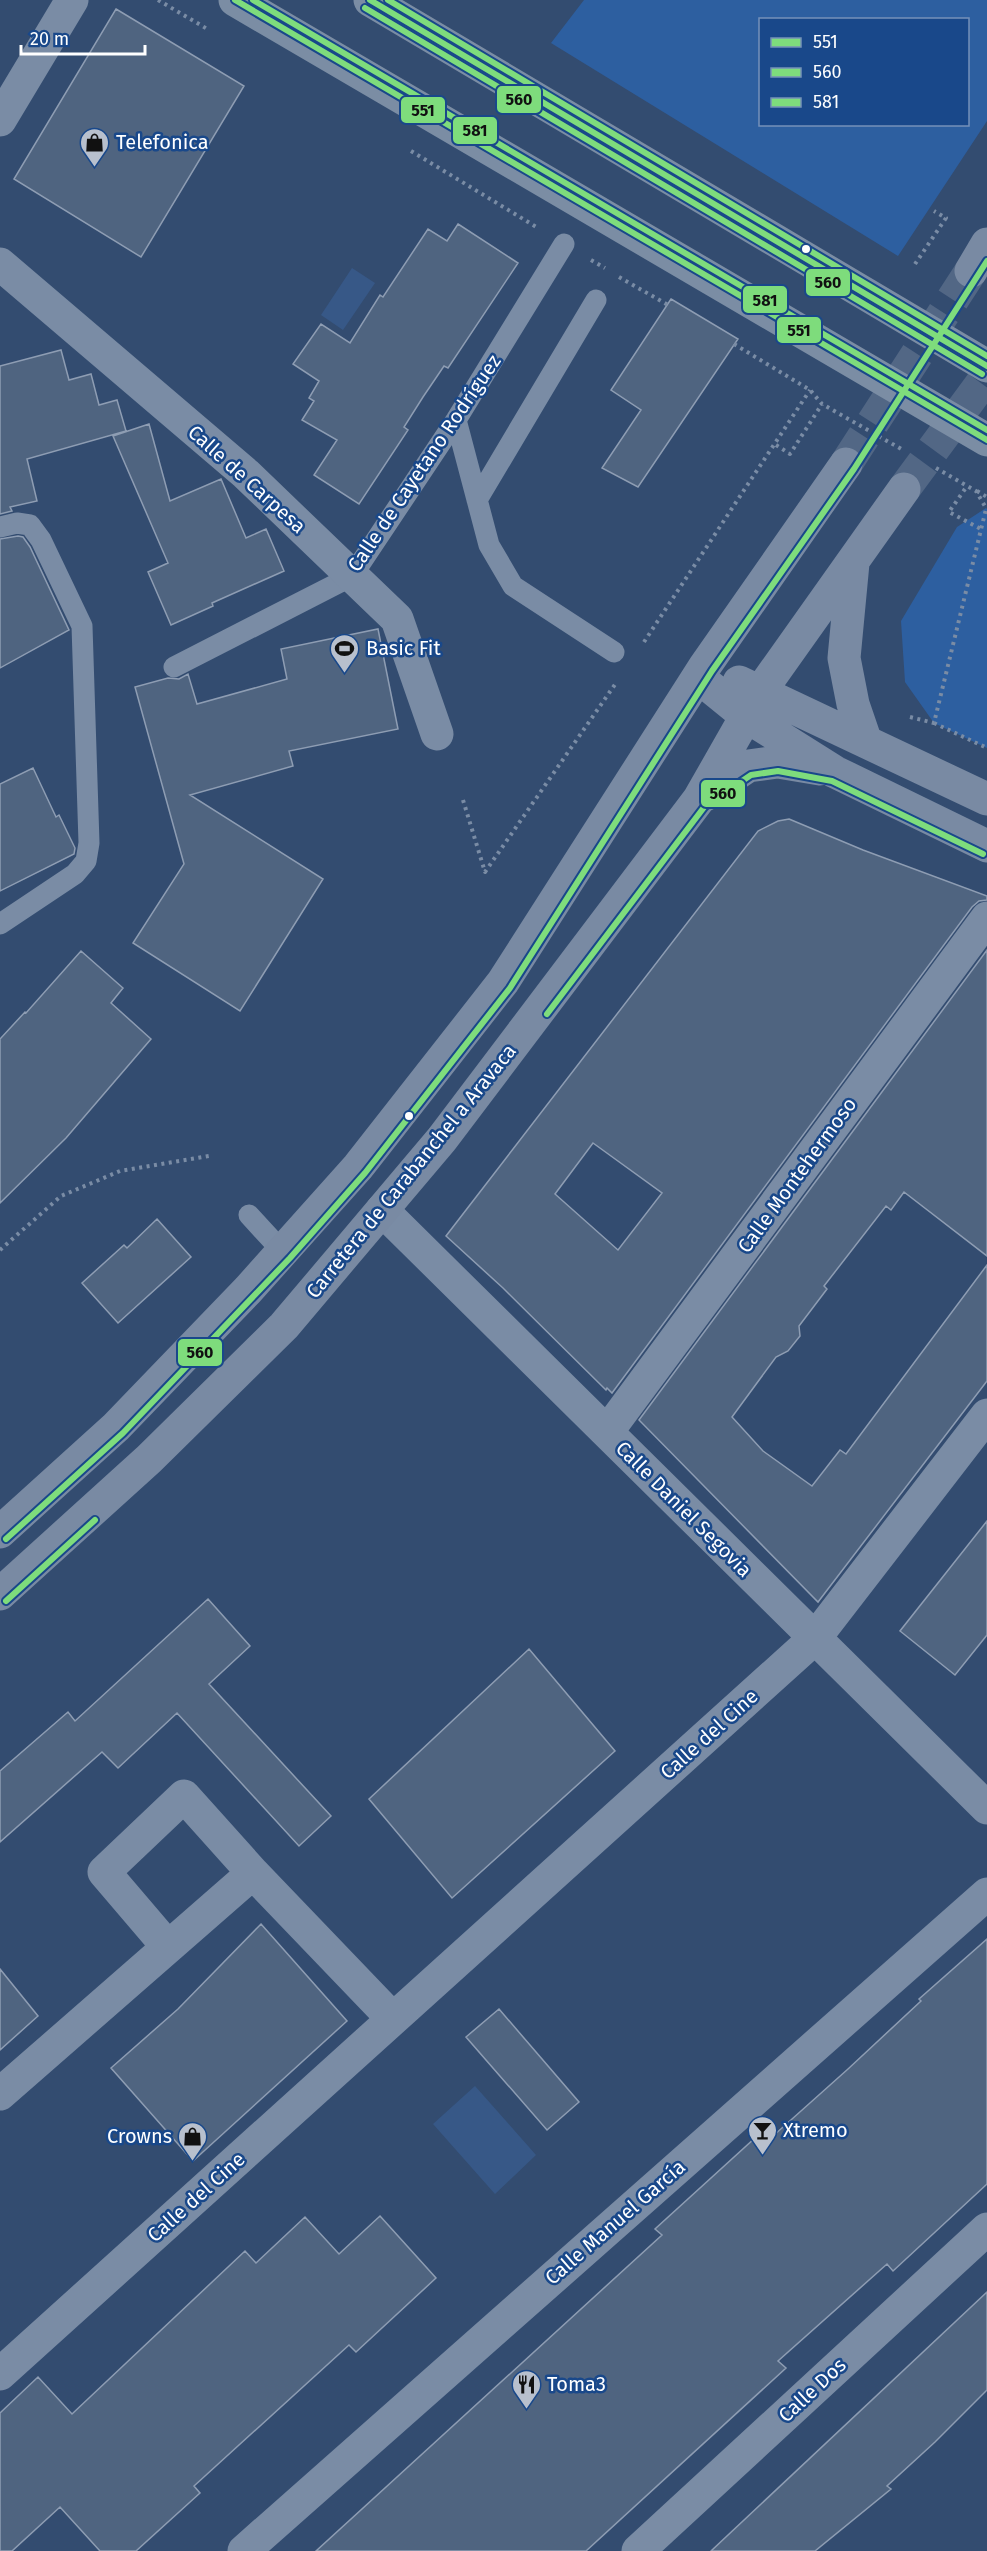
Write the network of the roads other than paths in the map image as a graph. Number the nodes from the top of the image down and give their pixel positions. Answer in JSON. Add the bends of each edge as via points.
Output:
{"nodes":[{"id":1,"x":72,"y":0,"type":"edge"},
{"id":2,"x":236,"y":0,"type":"edge"},
{"id":3,"x":370,"y":0,"type":"edge"},
{"id":4,"x":0,"y":120,"type":"edge"},
{"id":5,"x":564,"y":244,"type":"road end"},
{"id":6,"x":0,"y":264,"type":"edge"},
{"id":7,"x":596,"y":300,"type":"dead end"},
{"id":8,"x":987,"y":366,"type":"edge"},
{"id":9,"x":456,"y":420,"type":"junction"},
{"id":10,"x":987,"y":440,"type":"edge"},
{"id":11,"x":846,"y":464,"type":"tunnel mouth"},
{"id":12,"x":904,"y":489,"type":"tunnel mouth"},
{"id":13,"x":477,"y":500,"type":"junction"},
{"id":14,"x":0,"y":527,"type":"edge"},
{"id":15,"x":853,"y":561,"type":"junction"},
{"id":16,"x":352,"y":576,"type":"junction"},
{"id":17,"x":614,"y":652,"type":"dead end"},
{"id":18,"x":174,"y":667,"type":"dead end"},
{"id":19,"x":702,"y":672,"type":"junction"},
{"id":20,"x":753,"y":704,"type":"junction"},
{"id":21,"x":437,"y":734,"type":"dead end"},
{"id":22,"x":866,"y":742,"type":"junction"},
{"id":23,"x":835,"y":772,"type":"junction"},
{"id":24,"x":699,"y":799,"type":"junction"},
{"id":25,"x":987,"y":800,"type":"edge"},
{"id":26,"x":987,"y":846,"type":"edge"},
{"id":27,"x":987,"y":918,"type":"edge"},
{"id":28,"x":0,"y":924,"type":"edge"},
{"id":29,"x":382,"y":1210,"type":"junction"},
{"id":30,"x":249,"y":1215,"type":"dead end"},
{"id":31,"x":283,"y":1252,"type":"junction"},
{"id":32,"x":987,"y":1415,"type":"edge"},
{"id":33,"x":607,"y":1432,"type":"junction"},
{"id":34,"x":0,"y":1532,"type":"edge"},
{"id":35,"x":0,"y":1594,"type":"edge"},
{"id":36,"x":815,"y":1638,"type":"junction"},
{"id":37,"x":987,"y":1808,"type":"edge"},
{"id":38,"x":253,"y":1873,"type":"junction"},
{"id":39,"x":987,"y":1894,"type":"edge"},
{"id":40,"x":168,"y":1947,"type":"junction"},
{"id":41,"x":393,"y":2019,"type":"junction"},
{"id":42,"x":0,"y":2094,"type":"edge"},
{"id":43,"x":987,"y":2229,"type":"edge"},
{"id":44,"x":0,"y":2374,"type":"edge"},
{"id":45,"x":244,"y":2551,"type":"edge"},
{"id":46,"x":638,"y":2551,"type":"edge"}],
"edges":[{"from":1,"to":4,"type":"street"},
{"from":2,"to":10,"type":"highway"},
{"from":3,"to":8,"type":"highway"},
{"from":5,"to":9,"type":"lane","name":"Calle de Cayetano Rodríguez"},
{"from":6,"to":16,"type":"street","name":"Calle de Carpesa","via":[[246,474]]},
{"from":7,"to":13,"type":"lane"},
{"from":9,"to":13,"type":"lane"},
{"from":9,"to":16,"type":"lane","name":"Calle de Cayetano Rodríguez"},
{"from":11,"to":19,"type":"main road"},
{"from":12,"to":15,"type":"main road","name":"Carretera de Carabanchel a Aravaca"},
{"from":13,"to":17,"type":"lane","via":[[489,545],[513,586]]},
{"from":14,"to":28,"type":"lane","via":[[30,525],[82,626],[88,843],[86,861],[75,874]]},
{"from":15,"to":20,"type":"main road","name":"Carretera de Carabanchel a Aravaca"},
{"from":15,"to":22,"type":"main road","via":[[844,658]]},
{"from":16,"to":18,"type":"lane","name":"Calle de Cayetano Rodríguez"},
{"from":16,"to":21,"type":"street","name":"Calle de Carpesa","via":[[397,619]]},
{"from":19,"to":20,"type":"main road"},
{"from":19,"to":31,"type":"main road","via":[[503,982],[358,1167]]},
{"from":20,"to":22,"type":"main road"},
{"from":20,"to":23,"type":"main road"},
{"from":20,"to":24,"type":"main road","name":"Carretera de Carabanchel a Aravaca"},
{"from":22,"to":25,"type":"main road"},
{"from":23,"to":24,"type":"main road","via":[[778,762],[748,766]]},
{"from":23,"to":26,"type":"main road"},
{"from":24,"to":29,"type":"main road","name":"Carretera de Carabanchel a Aravaca","via":[[442,1139]]},
{"from":27,"to":33,"type":"street","name":"Calle Montehermoso"},
{"from":29,"to":33,"type":"street","name":"Calle Daniel Segovia"},
{"from":29,"to":35,"type":"main road","name":"Carretera de Carabanchel a Aravaca","via":[[284,1326],[149,1459]]},
{"from":30,"to":31,"type":"lane"},
{"from":31,"to":34,"type":"main road","via":[[116,1427]]},
{"from":32,"to":36,"type":"street","name":"Calle del Cine"},
{"from":33,"to":36,"type":"street","name":"Calle Daniel Segovia"},
{"from":36,"to":37,"type":"street","name":"Calle Daniel Segovia"},
{"from":36,"to":41,"type":"street","name":"Calle del Cine"},
{"from":38,"to":40,"type":"street"},
{"from":38,"to":40,"type":"street","via":[[184,1796],[104,1872]]},
{"from":38,"to":41,"type":"street"},
{"from":39,"to":45,"type":"street","name":"Calle Manuel García"},
{"from":40,"to":42,"type":"street"},
{"from":41,"to":44,"type":"street","name":"Calle del Cine"},
{"from":43,"to":46,"type":"street","name":"Calle Dos"}]}
